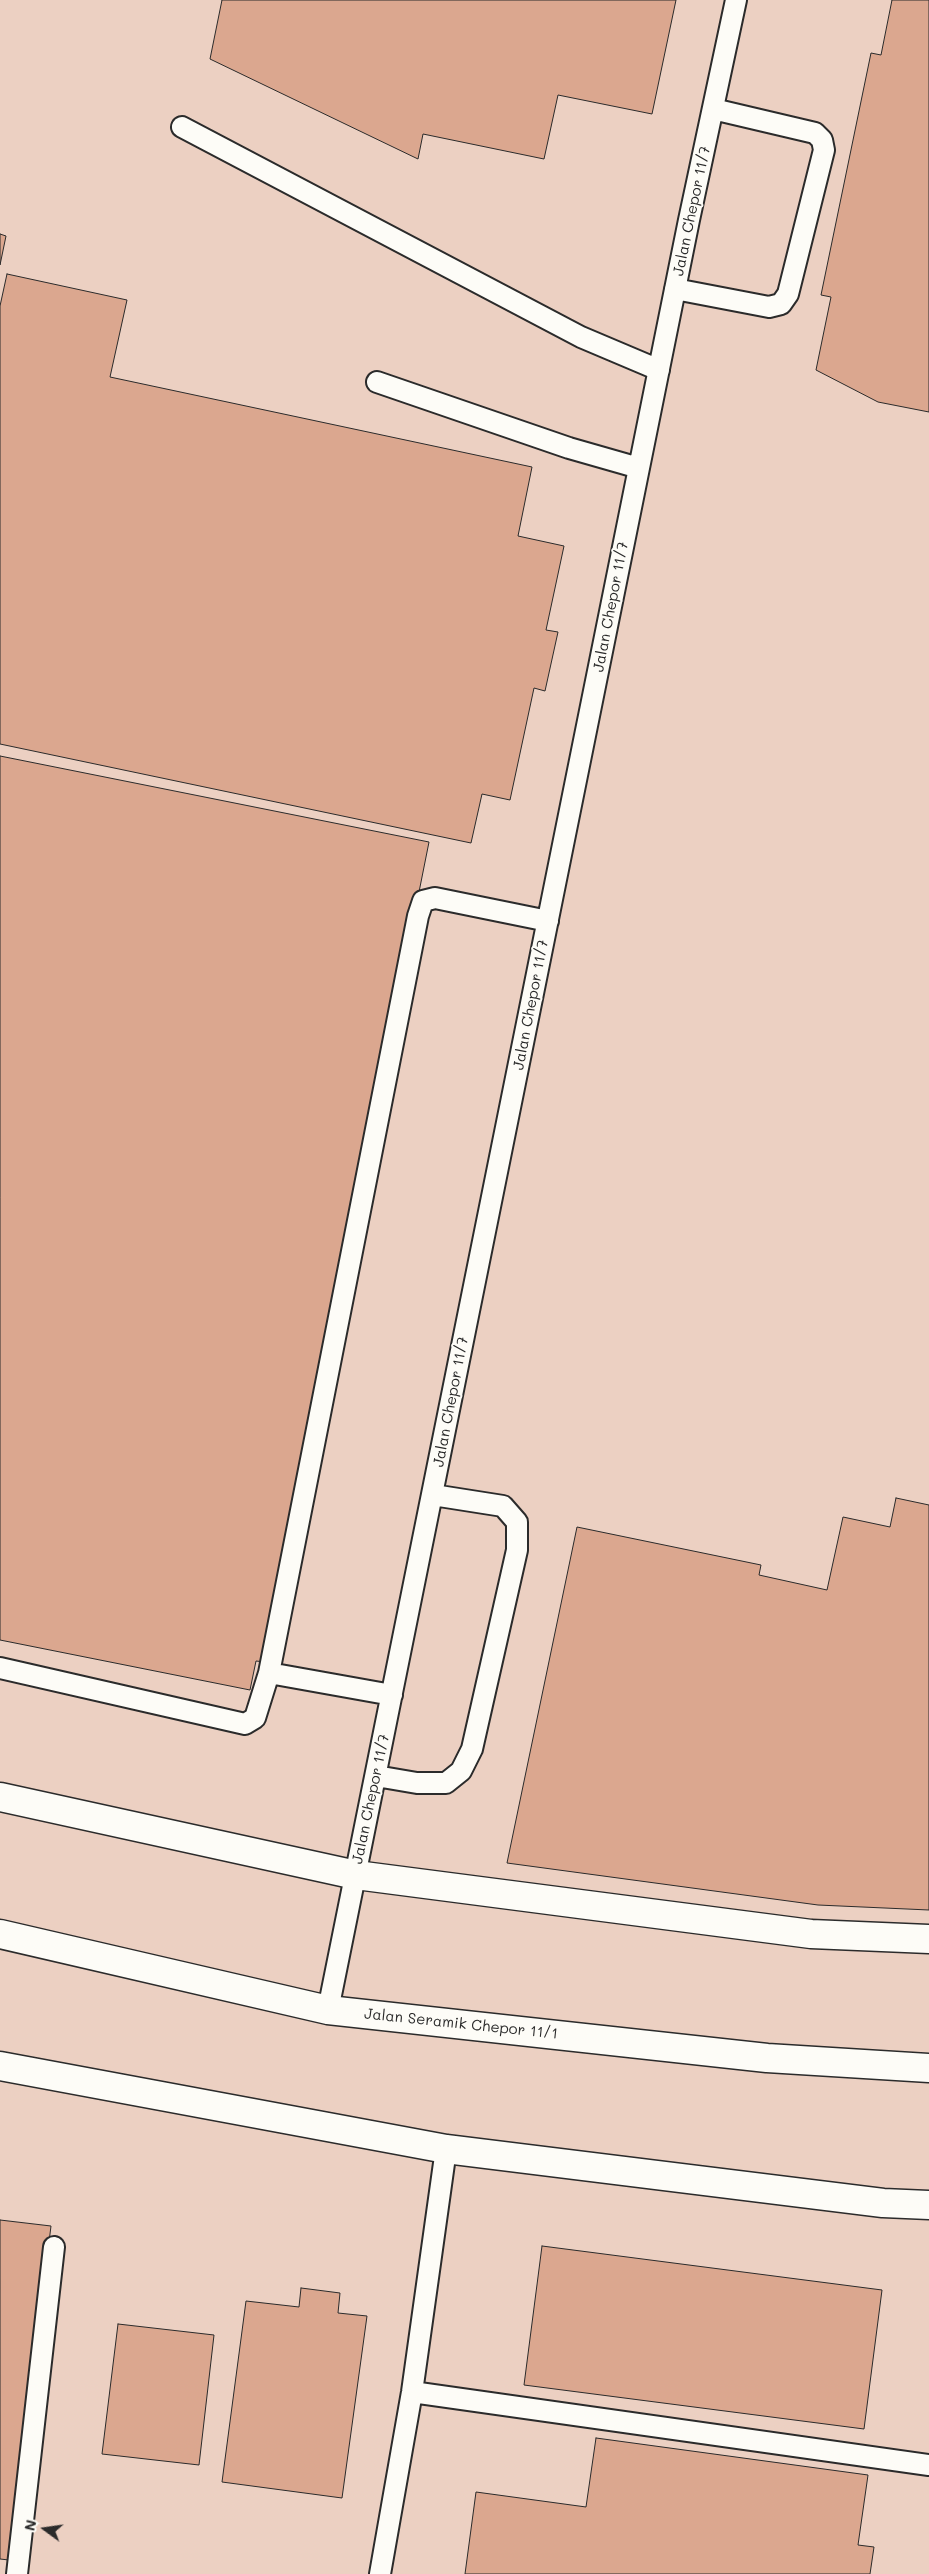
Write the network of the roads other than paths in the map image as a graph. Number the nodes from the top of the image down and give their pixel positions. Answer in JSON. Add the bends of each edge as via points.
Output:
{"nodes":[{"id":1,"x":736,"y":0,"type":"edge"},
{"id":2,"x":713,"y":109,"type":"junction"},
{"id":3,"x":182,"y":127,"type":"dead end"},
{"id":4,"x":675,"y":290,"type":"junction"},
{"id":5,"x":659,"y":370,"type":"junction"},
{"id":6,"x":377,"y":382,"type":"dead end"},
{"id":7,"x":639,"y":468,"type":"junction"},
{"id":8,"x":548,"y":920,"type":"junction"},
{"id":9,"x":433,"y":1495,"type":"junction"},
{"id":10,"x":0,"y":1668,"type":"edge"},
{"id":11,"x":269,"y":1673,"type":"junction"},
{"id":12,"x":392,"y":1695,"type":"junction"},
{"id":13,"x":376,"y":1776,"type":"junction"},
{"id":14,"x":0,"y":1797,"type":"edge"},
{"id":15,"x":356,"y":1875,"type":"junction"},
{"id":16,"x":0,"y":1934,"type":"edge"},
{"id":17,"x":929,"y":1939,"type":"edge"},
{"id":18,"x":328,"y":2010,"type":"junction"},
{"id":19,"x":0,"y":2066,"type":"edge"},
{"id":20,"x":929,"y":2068,"type":"edge"},
{"id":21,"x":446,"y":2149,"type":"junction"},
{"id":22,"x":929,"y":2205,"type":"edge"},
{"id":23,"x":54,"y":2247,"type":"dead end"},
{"id":24,"x":412,"y":2392,"type":"junction"},
{"id":25,"x":929,"y":2465,"type":"edge"},
{"id":26,"x":17,"y":2574,"type":"edge"},
{"id":27,"x":380,"y":2574,"type":"edge"}],
"edges":[{"from":1,"to":2,"type":"lane","name":"Jalan Chepor 11/7"},
{"from":2,"to":4,"type":"lane","name":"Jalan Chepor 11/7"},
{"from":2,"to":4,"type":"lane","via":[[815,133],[822,140],[824,150],[788,294],[781,304],[769,307]]},
{"from":3,"to":5,"type":"lane","via":[[581,337]]},
{"from":4,"to":5,"type":"lane","name":"Jalan Chepor 11/7"},
{"from":5,"to":7,"type":"lane","name":"Jalan Chepor 11/7"},
{"from":6,"to":7,"type":"lane","via":[[569,448]]},
{"from":7,"to":8,"type":"lane","name":"Jalan Chepor 11/7"},
{"from":8,"to":9,"type":"lane","name":"Jalan Chepor 11/7"},
{"from":8,"to":11,"type":"lane","via":[[435,898],[423,901]]},
{"from":9,"to":12,"type":"lane","name":"Jalan Chepor 11/7"},
{"from":9,"to":13,"type":"lane","via":[[503,1506],[517,1522],[517,1550],[472,1749],[461,1771],[446,1783],[417,1783]]},
{"from":10,"to":11,"type":"lane","via":[[245,1724],[255,1718]]},
{"from":11,"to":12,"type":"lane"},
{"from":12,"to":13,"type":"lane","name":"Jalan Chepor 11/7"},
{"from":13,"to":15,"type":"lane","name":"Jalan Chepor 11/7"},
{"from":14,"to":15,"type":"street"},
{"from":15,"to":17,"type":"street","via":[[811,1934]]},
{"from":15,"to":18,"type":"lane","name":"Jalan Chepor 11/7"},
{"from":16,"to":18,"type":"street","name":"Jalan Seramik Chepor 11/1"},
{"from":18,"to":20,"type":"street","name":"Jalan Seramik Chepor 11/1","via":[[767,2058]]},
{"from":19,"to":21,"type":"street"},
{"from":21,"to":22,"type":"street","via":[[883,2204]]},
{"from":21,"to":24,"type":"lane"},
{"from":23,"to":26,"type":"lane"},
{"from":24,"to":25,"type":"lane"},
{"from":24,"to":27,"type":"lane"}]}
